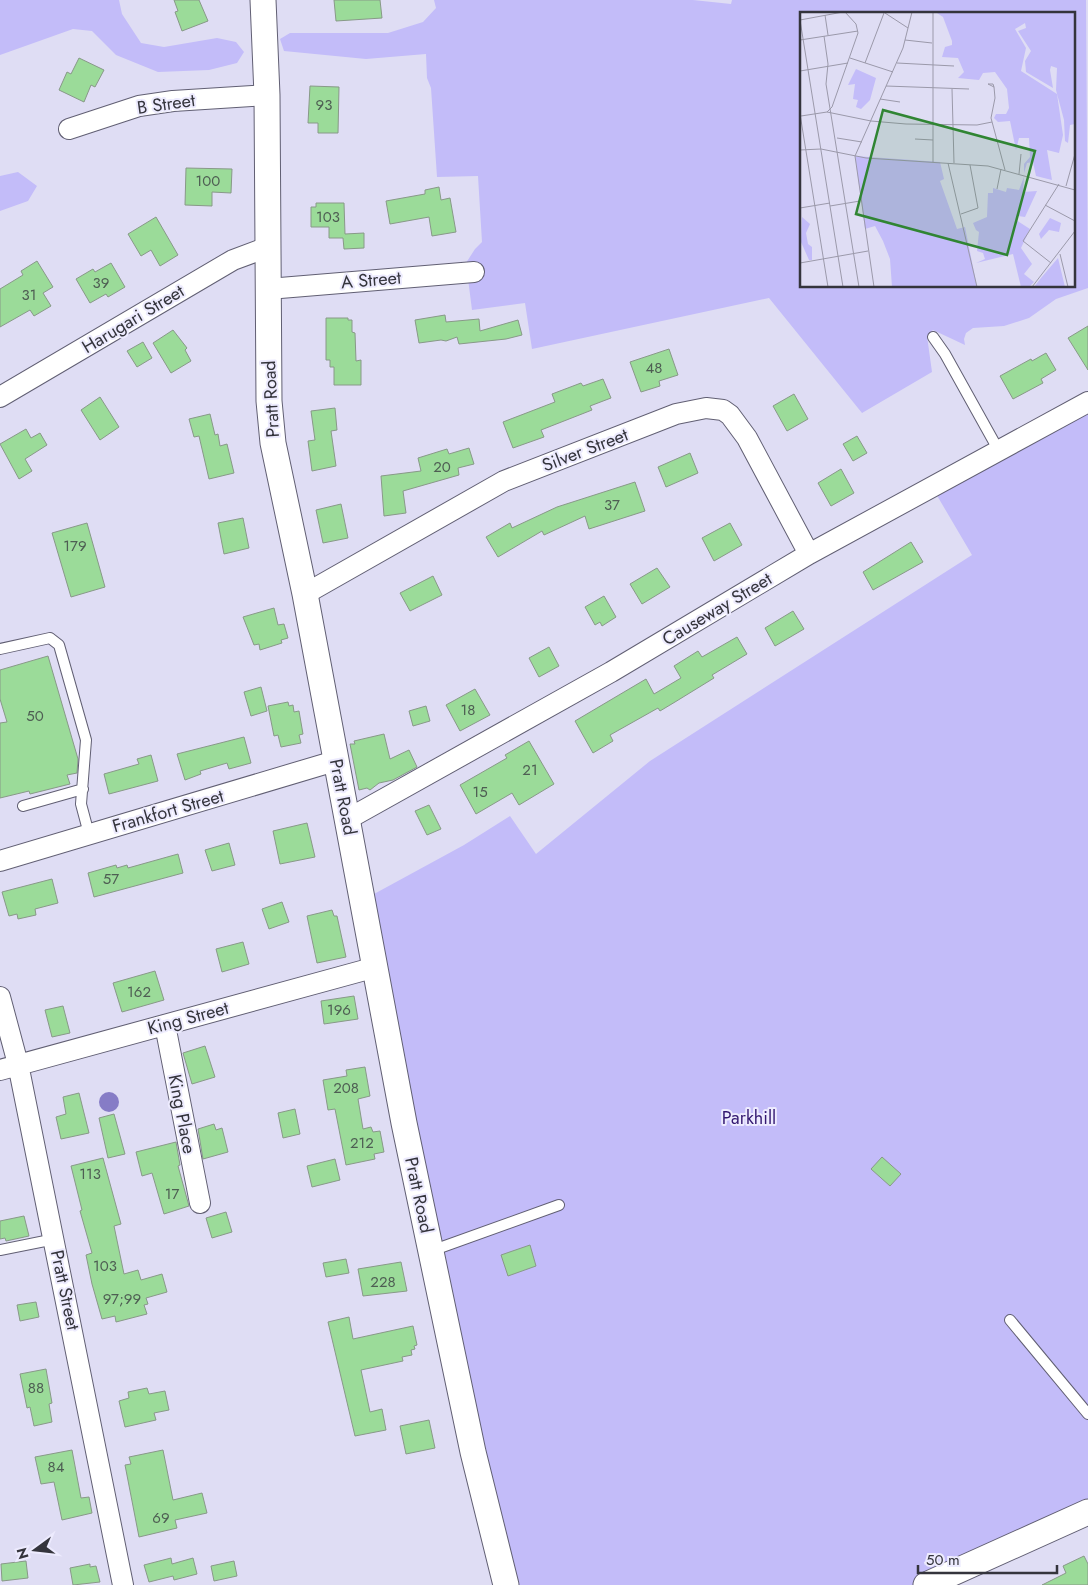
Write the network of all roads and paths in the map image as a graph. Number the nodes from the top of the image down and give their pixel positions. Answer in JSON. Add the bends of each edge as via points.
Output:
{"nodes":[{"id":1,"x":263,"y":0,"type":"edge"},
{"id":2,"x":267,"y":95,"type":"junction"},
{"id":3,"x":69,"y":129,"type":"dead end"},
{"id":4,"x":268,"y":247,"type":"junction"},
{"id":5,"x":474,"y":272,"type":"dead end"},
{"id":6,"x":268,"y":289,"type":"junction"},
{"id":7,"x":933,"y":336,"type":"dead end"},
{"id":8,"x":0,"y":397,"type":"edge"},
{"id":9,"x":1088,"y":402,"type":"edge"},
{"id":10,"x":999,"y":451,"type":"junction"},
{"id":11,"x":809,"y":554,"type":"junction"},
{"id":12,"x":306,"y":594,"type":"junction"},
{"id":13,"x":0,"y":649,"type":"edge"},
{"id":14,"x":335,"y":762,"type":"junction"},
{"id":15,"x":83,"y":789,"type":"junction"},
{"id":16,"x":24,"y":806,"type":"dead end"},
{"id":17,"x":348,"y":819,"type":"junction"},
{"id":18,"x":89,"y":834,"type":"junction"},
{"id":19,"x":0,"y":860,"type":"edge"},
{"id":20,"x":376,"y":967,"type":"junction"},
{"id":21,"x":0,"y":997,"type":"edge"},
{"id":22,"x":164,"y":1025,"type":"junction"},
{"id":23,"x":9,"y":1067,"type":"edge"},
{"id":24,"x":200,"y":1203,"type":"dead end"},
{"id":25,"x":559,"y":1205,"type":"dead end"},
{"id":26,"x":55,"y":1239,"type":"junction"},
{"id":27,"x":0,"y":1250,"type":"edge"},
{"id":28,"x":431,"y":1251,"type":"junction"},
{"id":29,"x":1010,"y":1320,"type":"dead end"},
{"id":30,"x":1088,"y":1414,"type":"edge"},
{"id":31,"x":1088,"y":1512,"type":"edge"},
{"id":32,"x":941,"y":1582,"type":"edge"},
{"id":33,"x":123,"y":1585,"type":"edge"},
{"id":34,"x":506,"y":1585,"type":"edge"}],
"edges":[{"from":1,"to":2,"type":"street","name":"Pratt Road"},
{"from":2,"to":3,"type":"street","name":"B Street","via":[[139,106]]},
{"from":2,"to":4,"type":"street","name":"Pratt Road"},
{"from":4,"to":6,"type":"street","name":"Pratt Road"},
{"from":4,"to":8,"type":"street","name":"Harugari Street","via":[[232,260]]},
{"from":5,"to":6,"type":"street","name":"A Street"},
{"from":6,"to":12,"type":"street","name":"Pratt Road","via":[[270,424]]},
{"from":7,"to":10,"type":"lane"},
{"from":9,"to":10,"type":"street","name":"Causeway Street"},
{"from":10,"to":11,"type":"street","name":"Causeway Street"},
{"from":11,"to":12,"type":"street","name":"Silver Street","via":[[747,438],[730,415],[723,410],[706,408],[676,414],[504,482]]},
{"from":11,"to":17,"type":"street","name":"Causeway Street","via":[[611,672]]},
{"from":12,"to":14,"type":"street","name":"Pratt Road"},
{"from":13,"to":15,"type":"lane","via":[[50,638],[59,645],[86,740]]},
{"from":14,"to":17,"type":"street","name":"Pratt Road"},
{"from":14,"to":18,"type":"street","name":"Frankfort Street"},
{"from":15,"to":16,"type":"lane"},
{"from":15,"to":18,"type":"lane","via":[[81,804]]},
{"from":17,"to":20,"type":"street","name":"Pratt Road"},
{"from":18,"to":19,"type":"street","name":"Frankfort Street"},
{"from":20,"to":22,"type":"street","name":"King Street"},
{"from":20,"to":28,"type":"street","name":"Pratt Road"},
{"from":21,"to":23,"type":"street","name":"Pratt Street"},
{"from":22,"to":23,"type":"street","name":"King Street"},
{"from":22,"to":24,"type":"street","name":"King Place"},
{"from":23,"to":26,"type":"street","name":"Pratt Street"},
{"from":25,"to":28,"type":"lane"},
{"from":26,"to":27,"type":"lane"},
{"from":26,"to":33,"type":"street","name":"Pratt Street"},
{"from":28,"to":34,"type":"street","name":"Pratt Road","via":[[473,1452]]},
{"from":29,"to":30,"type":"lane"},
{"from":31,"to":32,"type":"street"}]}
